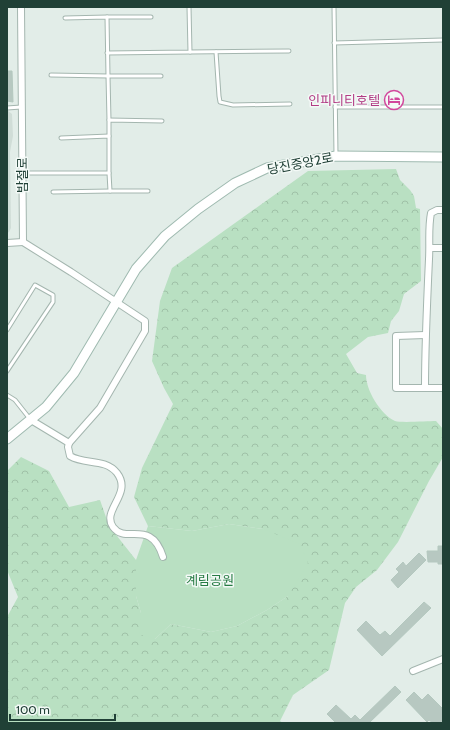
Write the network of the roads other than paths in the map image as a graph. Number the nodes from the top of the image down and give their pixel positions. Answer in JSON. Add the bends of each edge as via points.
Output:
{"nodes":[{"id":1,"x":21,"y":7,"type":"edge"},
{"id":2,"x":189,"y":7,"type":"edge"},
{"id":3,"x":334,"y":7,"type":"edge"},
{"id":4,"x":107,"y":17,"type":"junction"},
{"id":5,"x":151,"y":17,"type":"dead end"},
{"id":6,"x":65,"y":18,"type":"dead end"},
{"id":7,"x":443,"y":40,"type":"edge"},
{"id":8,"x":334,"y":43,"type":"junction"},
{"id":9,"x":288,"y":51,"type":"dead end"},
{"id":10,"x":190,"y":52,"type":"junction"},
{"id":11,"x":216,"y":52,"type":"junction"},
{"id":12,"x":108,"y":53,"type":"junction"},
{"id":13,"x":51,"y":75,"type":"dead end"},
{"id":14,"x":108,"y":76,"type":"junction"},
{"id":15,"x":161,"y":76,"type":"dead end"},
{"id":16,"x":290,"y":104,"type":"dead end"},
{"id":17,"x":335,"y":106,"type":"junction"},
{"id":18,"x":22,"y":107,"type":"junction"},
{"id":19,"x":443,"y":107,"type":"edge"},
{"id":20,"x":7,"y":108,"type":"edge"},
{"id":21,"x":109,"y":120,"type":"junction"},
{"id":22,"x":162,"y":121,"type":"dead end"},
{"id":23,"x":109,"y":136,"type":"junction"},
{"id":24,"x":61,"y":138,"type":"dead end"},
{"id":25,"x":336,"y":156,"type":"junction"},
{"id":26,"x":443,"y":157,"type":"edge"},
{"id":27,"x":22,"y":173,"type":"junction"},
{"id":28,"x":110,"y":173,"type":"junction"},
{"id":29,"x":110,"y":191,"type":"junction"},
{"id":30,"x":148,"y":191,"type":"dead end"},
{"id":31,"x":53,"y":192,"type":"dead end"},
{"id":32,"x":443,"y":210,"type":"edge"},
{"id":33,"x":7,"y":242,"type":"edge"},
{"id":34,"x":23,"y":242,"type":"junction"},
{"id":35,"x":430,"y":248,"type":"junction"},
{"id":36,"x":443,"y":248,"type":"edge"},
{"id":37,"x":115,"y":302,"type":"junction"},
{"id":38,"x":7,"y":330,"type":"edge"},
{"id":39,"x":425,"y":336,"type":"junction"},
{"id":40,"x":7,"y":371,"type":"edge"},
{"id":41,"x":425,"y":388,"type":"junction"},
{"id":42,"x":443,"y":388,"type":"edge"},
{"id":43,"x":7,"y":395,"type":"edge"},
{"id":44,"x":31,"y":420,"type":"junction"},
{"id":45,"x":7,"y":439,"type":"edge"},
{"id":46,"x":69,"y":443,"type":"junction"},
{"id":47,"x":163,"y":557,"type":"dead end"},
{"id":48,"x":443,"y":659,"type":"edge"},
{"id":49,"x":413,"y":671,"type":"dead end"}],
"edges":[{"from":1,"to":18,"type":"street","name":"밤절로"},
{"from":2,"to":10,"type":"lane"},
{"from":3,"to":8,"type":"lane"},
{"from":4,"to":5,"type":"lane"},
{"from":4,"to":6,"type":"lane"},
{"from":4,"to":12,"type":"lane"},
{"from":7,"to":8,"type":"lane"},
{"from":8,"to":17,"type":"lane"},
{"from":9,"to":11,"type":"lane"},
{"from":10,"to":11,"type":"lane"},
{"from":10,"to":12,"type":"lane"},
{"from":11,"to":16,"type":"lane","via":[[220,102],[233,105]]},
{"from":12,"to":14,"type":"lane"},
{"from":13,"to":14,"type":"lane"},
{"from":14,"to":15,"type":"lane"},
{"from":14,"to":21,"type":"lane"},
{"from":17,"to":19,"type":"lane"},
{"from":17,"to":25,"type":"lane"},
{"from":18,"to":20,"type":"lane"},
{"from":18,"to":27,"type":"street","name":"밤절로"},
{"from":21,"to":22,"type":"lane"},
{"from":21,"to":23,"type":"lane"},
{"from":23,"to":24,"type":"lane"},
{"from":23,"to":28,"type":"lane"},
{"from":25,"to":26,"type":"street","name":"당진중앙2로"},
{"from":25,"to":37,"type":"street","name":"당진중앙2로","via":[[267,168],[235,183],[198,208],[165,236],[136,269]]},
{"from":27,"to":28,"type":"lane"},
{"from":27,"to":34,"type":"street","name":"밤절로"},
{"from":28,"to":29,"type":"lane"},
{"from":29,"to":30,"type":"lane"},
{"from":29,"to":31,"type":"lane"},
{"from":32,"to":35,"type":"street","via":[[431,213]]},
{"from":33,"to":34,"type":"street"},
{"from":34,"to":37,"type":"street"},
{"from":35,"to":36,"type":"street"},
{"from":35,"to":39,"type":"street"},
{"from":37,"to":44,"type":"street","name":"당진중앙2로","via":[[74,373],[46,407]]},
{"from":37,"to":46,"type":"street","via":[[144,321],[145,332],[100,408]]},
{"from":38,"to":40,"type":"lane","via":[[35,285],[54,295],[53,302]]},
{"from":39,"to":41,"type":"street"},
{"from":39,"to":41,"type":"street","via":[[396,336],[396,388]]},
{"from":41,"to":42,"type":"street"},
{"from":43,"to":44,"type":"lane","via":[[15,400]]},
{"from":44,"to":45,"type":"street","name":"당진중앙2로"},
{"from":44,"to":46,"type":"street"},
{"from":46,"to":47,"type":"street","via":[[70,456],[106,464],[120,478],[121,494],[113,507],[110,520],[113,527],[124,534],[139,534],[151,538],[157,542]]},
{"from":48,"to":49,"type":"street"}]}
